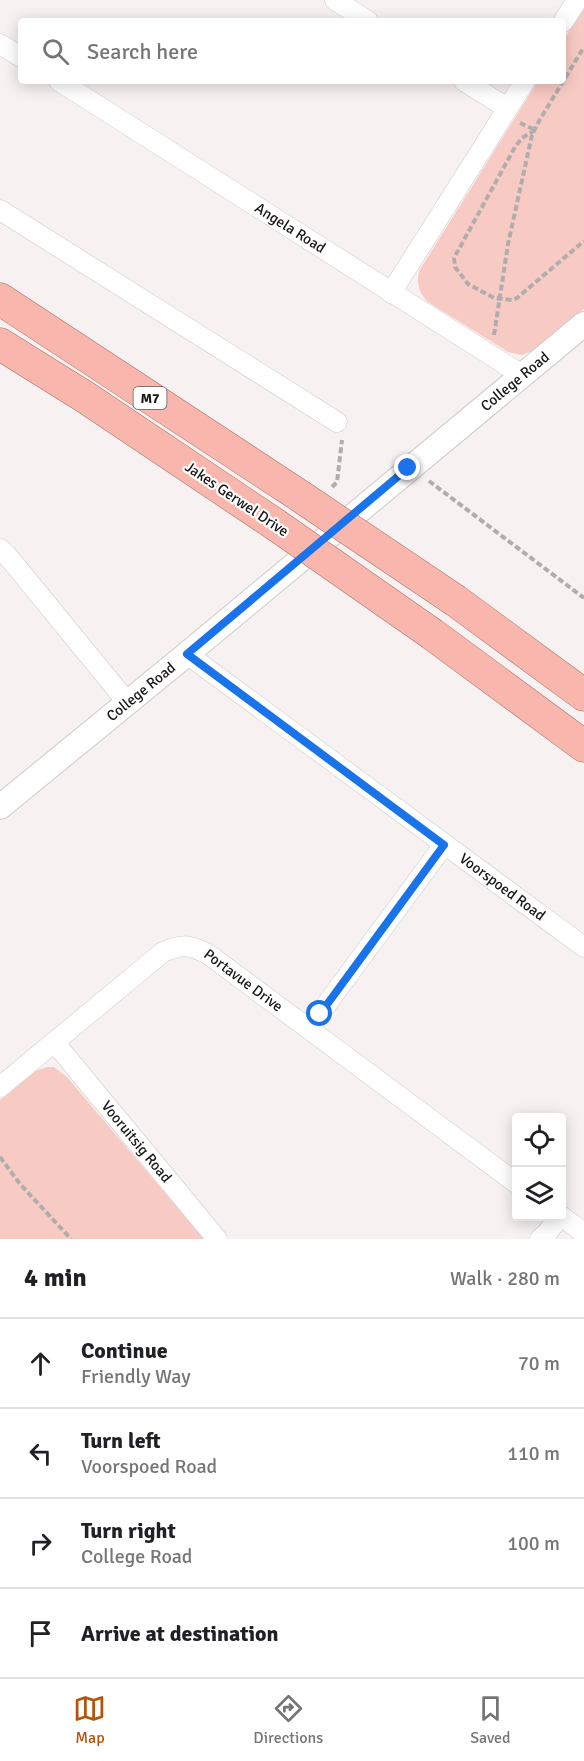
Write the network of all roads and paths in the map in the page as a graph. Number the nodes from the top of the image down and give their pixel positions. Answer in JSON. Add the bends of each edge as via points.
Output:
{"nodes":[{"id":1,"x":335,"y":0,"type":"edge"},
{"id":2,"x":577,"y":0,"type":"edge"},
{"id":3,"x":363,"y":18,"type":"edge"},
{"id":4,"x":566,"y":18,"type":"edge"},
{"id":5,"x":0,"y":44,"type":"edge"},
{"id":6,"x":584,"y":48,"type":"edge"},
{"id":7,"x":18,"y":55,"type":"edge"},
{"id":8,"x":566,"y":78,"type":"edge"},
{"id":9,"x":64,"y":84,"type":"edge"},
{"id":10,"x":469,"y":84,"type":"edge"},
{"id":11,"x":523,"y":84,"type":"edge"},
{"id":12,"x":562,"y":84,"type":"edge"},
{"id":13,"x":507,"y":108,"type":"junction"},
{"id":14,"x":535,"y":130,"type":"junction"},
{"id":15,"x":0,"y":210,"type":"edge"},
{"id":16,"x":584,"y":241,"type":"edge"},
{"id":17,"x":391,"y":293,"type":"junction"},
{"id":18,"x":0,"y":299,"type":"edge"},
{"id":19,"x":499,"y":299,"type":"junction"},
{"id":20,"x":584,"y":324,"type":"edge"},
{"id":21,"x":493,"y":339,"type":"dead end"},
{"id":22,"x":0,"y":344,"type":"edge"},
{"id":23,"x":522,"y":375,"type":"junction"},
{"id":24,"x":337,"y":422,"type":"dead end"},
{"id":25,"x":426,"y":480,"type":"dead end"},
{"id":26,"x":0,"y":549,"type":"edge"},
{"id":27,"x":584,"y":598,"type":"edge"},
{"id":28,"x":187,"y":654,"type":"junction"},
{"id":29,"x":584,"y":695,"type":"edge"},
{"id":30,"x":127,"y":702,"type":"junction"},
{"id":31,"x":584,"y":746,"type":"edge"},
{"id":32,"x":0,"y":807,"type":"edge"},
{"id":33,"x":444,"y":845,"type":"junction"},
{"id":34,"x":584,"y":947,"type":"edge"},
{"id":35,"x":309,"y":1028,"type":"junction"},
{"id":36,"x":55,"y":1043,"type":"junction"},
{"id":37,"x":0,"y":1087,"type":"edge"},
{"id":38,"x":0,"y":1157,"type":"edge"},
{"id":39,"x":512,"y":1180,"type":"edge"},
{"id":40,"x":566,"y":1220,"type":"edge"},
{"id":41,"x":557,"y":1221,"type":"edge"},
{"id":42,"x":584,"y":1233,"type":"edge"},
{"id":43,"x":71,"y":1239,"type":"edge"},
{"id":44,"x":217,"y":1239,"type":"edge"},
{"id":45,"x":540,"y":1239,"type":"edge"}],
"edges":[{"from":1,"to":3,"type":"street"},
{"from":2,"to":4,"type":"street"},
{"from":5,"to":7,"type":"street"},
{"from":6,"to":8,"type":"path"},
{"from":9,"to":17,"type":"street","name":"Angela Road"},
{"from":10,"to":13,"type":"street"},
{"from":11,"to":13,"type":"street"},
{"from":12,"to":14,"type":"path"},
{"from":13,"to":17,"type":"street"},
{"from":14,"to":19,"type":"path"},
{"from":14,"to":19,"type":"path","via":[[515,147],[454,258],[455,267],[468,284]]},
{"from":15,"to":24,"type":"street"},
{"from":16,"to":19,"type":"path","via":[[518,298]]},
{"from":17,"to":23,"type":"street","name":"Angela Road"},
{"from":18,"to":29,"type":"highway","number":"M7","bridge":true,"via":[[456,601]]},
{"from":19,"to":21,"type":"path"},
{"from":20,"to":23,"type":"street","name":"College Road"},
{"from":22,"to":31,"type":"highway","name":"Jakes Gerwel Drive","number":"M7","bridge":true,"via":[[276,525]]},
{"from":23,"to":28,"type":"street","name":"College Road"},
{"from":25,"to":27,"type":"path"},
{"from":26,"to":30,"type":"street"},
{"from":28,"to":30,"type":"street","name":"College Road"},
{"from":28,"to":33,"type":"street","name":"Voorspoed Road"},
{"from":30,"to":32,"type":"street","name":"College Road"},
{"from":33,"to":34,"type":"street","name":"Voorspoed Road"},
{"from":33,"to":35,"type":"street"},
{"from":35,"to":36,"type":"street","name":"Portavue Drive","via":[[208,954],[194,947],[179,946],[163,952]]},
{"from":35,"to":39,"type":"street","name":"Portavue Drive"},
{"from":36,"to":37,"type":"street","name":"Portavue Drive"},
{"from":36,"to":44,"type":"street","name":"Vooruitsig Road"},
{"from":38,"to":43,"type":"path"},
{"from":40,"to":42,"type":"street"},
{"from":41,"to":45,"type":"street"}]}
